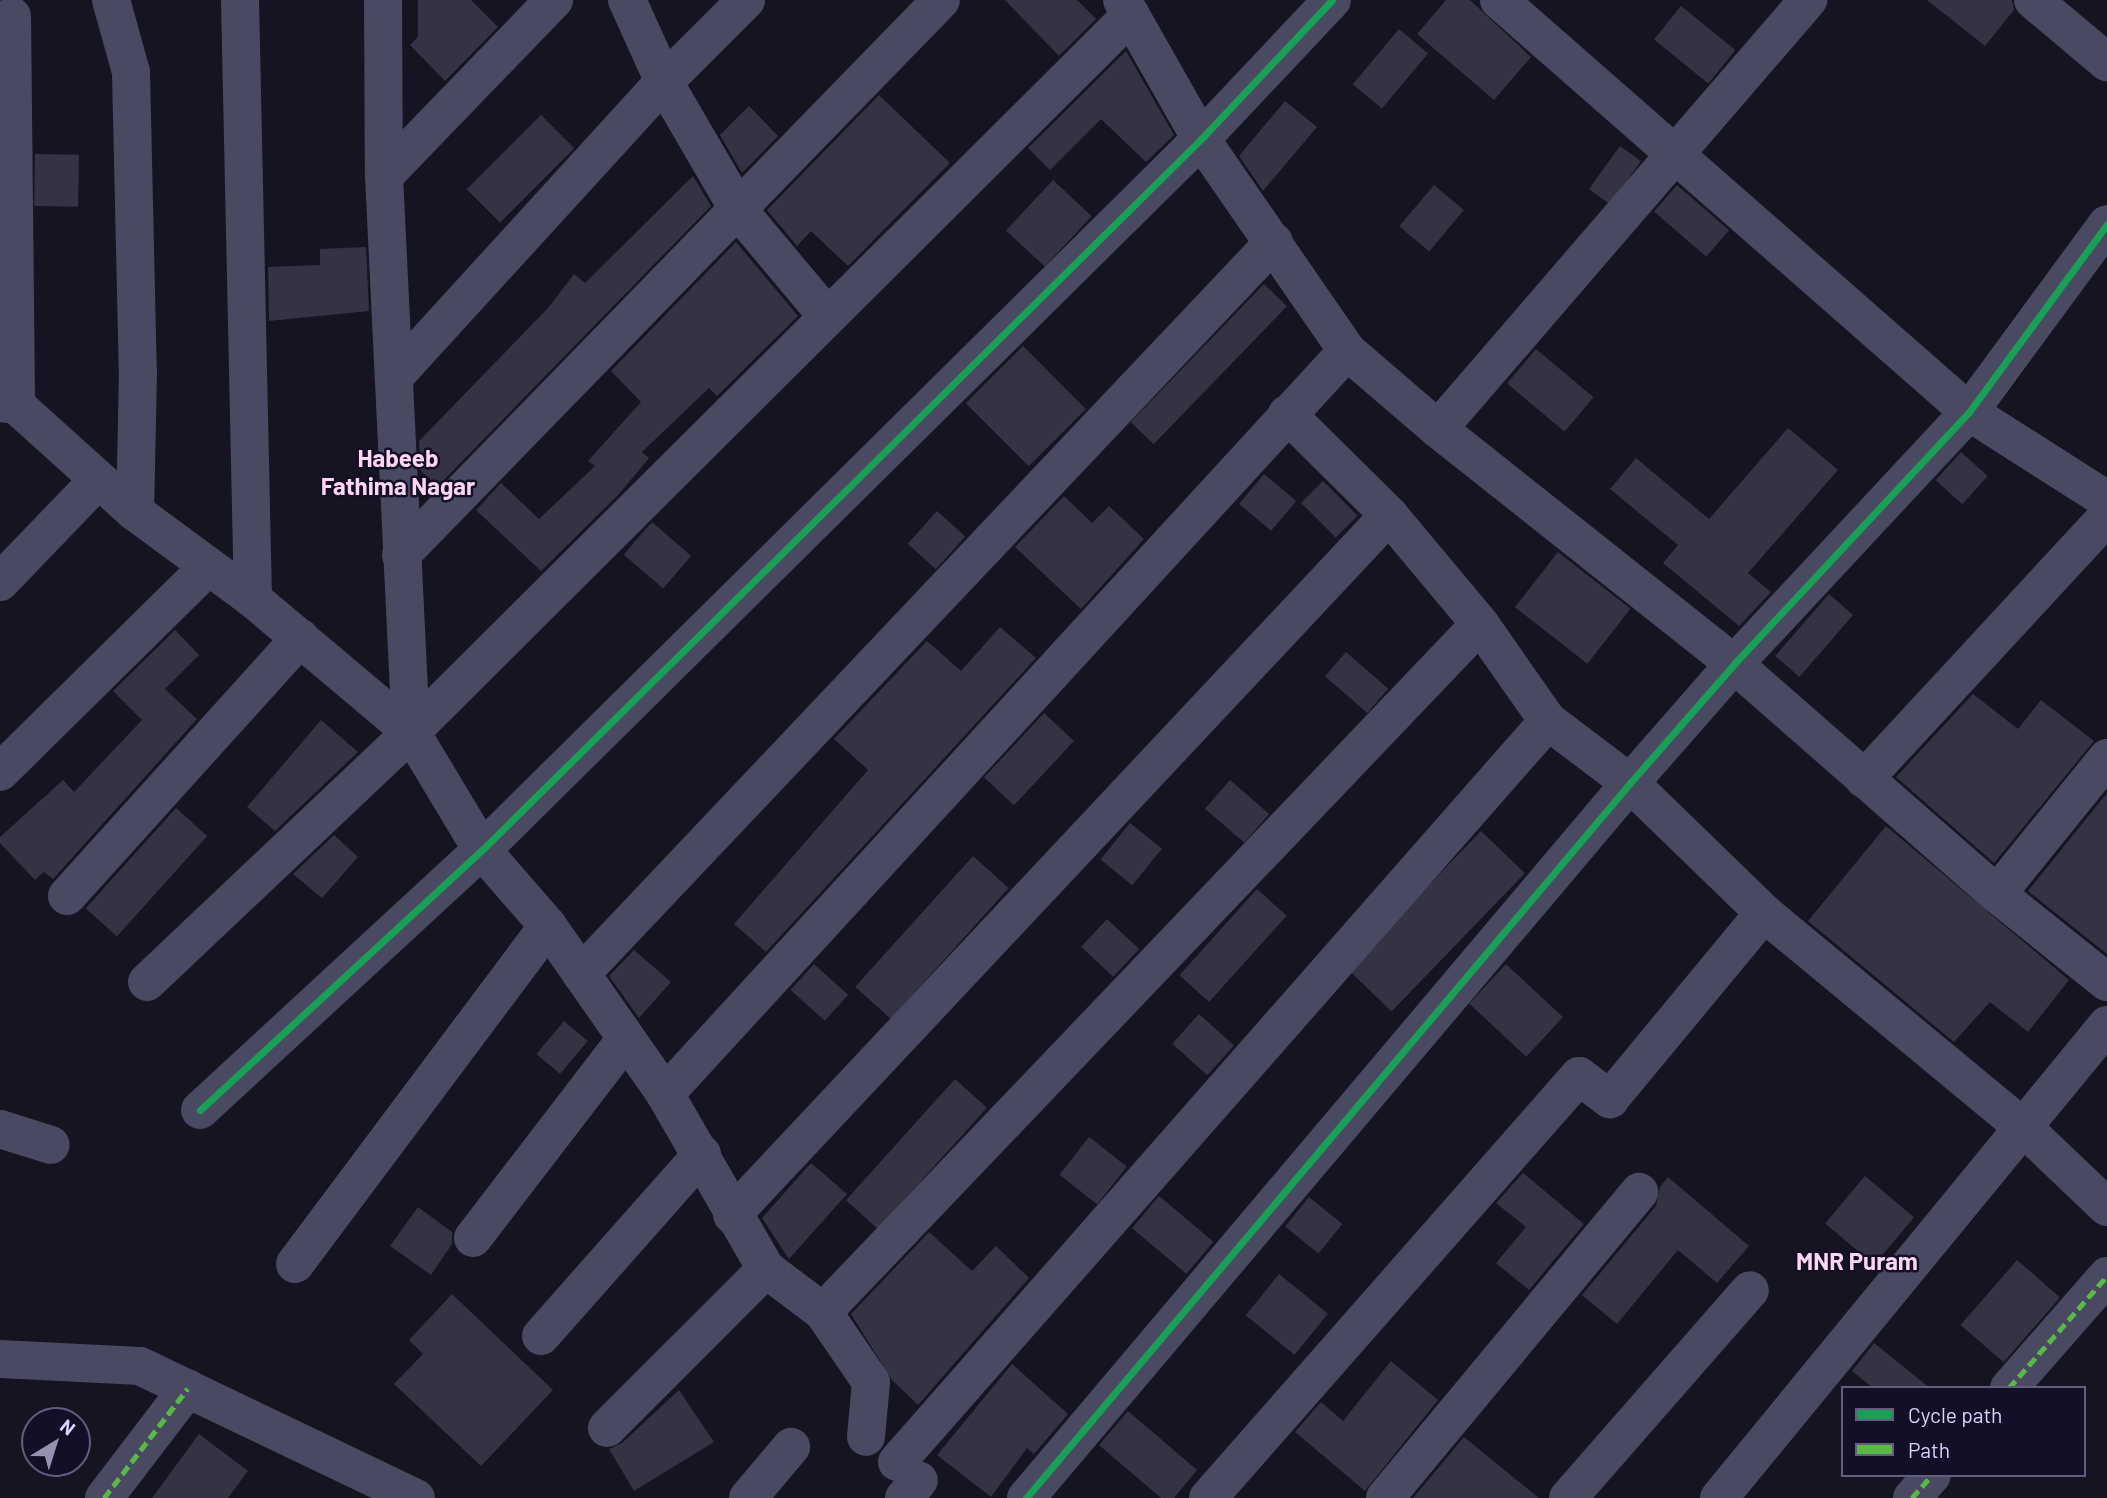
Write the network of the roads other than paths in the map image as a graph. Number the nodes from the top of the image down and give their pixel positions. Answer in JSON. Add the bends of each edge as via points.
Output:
{"nodes":[{"id":1,"x":111,"y":0,"type":"edge"},
{"id":2,"x":240,"y":0,"type":"edge"},
{"id":3,"x":383,"y":0,"type":"edge"},
{"id":4,"x":554,"y":0,"type":"edge"},
{"id":5,"x":627,"y":0,"type":"edge"},
{"id":6,"x":746,"y":0,"type":"edge"},
{"id":7,"x":941,"y":0,"type":"edge"},
{"id":8,"x":1332,"y":0,"type":"edge"},
{"id":9,"x":1499,"y":0,"type":"edge"},
{"id":10,"x":1808,"y":0,"type":"edge"},
{"id":11,"x":2033,"y":0,"type":"edge"},
{"id":12,"x":1126,"y":7,"type":"edge"},
{"id":13,"x":12,"y":16,"type":"dead end"},
{"id":14,"x":2107,"y":62,"type":"edge"},
{"id":15,"x":664,"y":82,"type":"junction"},
{"id":16,"x":1201,"y":139,"type":"junction"},
{"id":17,"x":1674,"y":153,"type":"junction"},
{"id":18,"x":384,"y":176,"type":"junction"},
{"id":19,"x":739,"y":211,"type":"junction"},
{"id":20,"x":2107,"y":224,"type":"edge"},
{"id":21,"x":1274,"y":242,"type":"junction"},
{"id":22,"x":827,"y":316,"type":"junction"},
{"id":23,"x":1347,"y":351,"type":"junction"},
{"id":24,"x":396,"y":375,"type":"junction"},
{"id":25,"x":8,"y":404,"type":"edge"},
{"id":26,"x":1969,"y":412,"type":"junction"},
{"id":27,"x":1287,"y":414,"type":"junction"},
{"id":28,"x":1438,"y":429,"type":"junction"},
{"id":29,"x":98,"y":480,"type":"junction"},
{"id":30,"x":2107,"y":499,"type":"edge"},
{"id":31,"x":135,"y":512,"type":"junction"},
{"id":32,"x":1389,"y":514,"type":"junction"},
{"id":33,"x":2107,"y":517,"type":"edge"},
{"id":34,"x":401,"y":555,"type":"junction"},
{"id":35,"x":209,"y":566,"type":"junction"},
{"id":36,"x":0,"y":582,"type":"edge"},
{"id":37,"x":253,"y":599,"type":"junction"},
{"id":38,"x":1480,"y":624,"type":"junction"},
{"id":39,"x":300,"y":638,"type":"junction"},
{"id":40,"x":1734,"y":664,"type":"junction"},
{"id":41,"x":1548,"y":721,"type":"junction"},
{"id":42,"x":411,"y":732,"type":"junction"},
{"id":43,"x":2107,"y":758,"type":"edge"},
{"id":44,"x":0,"y":772,"type":"edge"},
{"id":45,"x":1864,"y":779,"type":"junction"},
{"id":46,"x":1630,"y":783,"type":"junction"},
{"id":47,"x":482,"y":850,"type":"junction"},
{"id":48,"x":1997,"y":894,"type":"junction"},
{"id":49,"x":67,"y":896,"type":"dead end"},
{"id":50,"x":1764,"y":914,"type":"junction"},
{"id":51,"x":548,"y":926,"type":"junction"},
{"id":52,"x":581,"y":974,"type":"junction"},
{"id":53,"x":147,"y":982,"type":"dead end"},
{"id":54,"x":2107,"y":982,"type":"edge"},
{"id":55,"x":2107,"y":1025,"type":"edge"},
{"id":56,"x":624,"y":1041,"type":"junction"},
{"id":57,"x":665,"y":1094,"type":"junction"},
{"id":58,"x":200,"y":1110,"type":"dead end"},
{"id":59,"x":0,"y":1129,"type":"edge"},
{"id":60,"x":2025,"y":1129,"type":"junction"},
{"id":61,"x":51,"y":1145,"type":"dead end"},
{"id":62,"x":702,"y":1154,"type":"junction"},
{"id":63,"x":1639,"y":1192,"type":"dead end"},
{"id":64,"x":2107,"y":1207,"type":"edge"},
{"id":65,"x":732,"y":1215,"type":"junction"},
{"id":66,"x":473,"y":1238,"type":"dead end"},
{"id":67,"x":295,"y":1264,"type":"dead end"},
{"id":68,"x":766,"y":1269,"type":"junction"},
{"id":69,"x":2107,"y":1276,"type":"edge"},
{"id":70,"x":1750,"y":1290,"type":"dead end"},
{"id":71,"x":823,"y":1312,"type":"junction"},
{"id":72,"x":541,"y":1336,"type":"dead end"},
{"id":73,"x":0,"y":1359,"type":"edge"},
{"id":74,"x":2011,"y":1386,"type":"edge"},
{"id":75,"x":188,"y":1388,"type":"junction"},
{"id":76,"x":607,"y":1428,"type":"dead end"},
{"id":77,"x":866,"y":1437,"type":"dead end"},
{"id":78,"x":791,"y":1447,"type":"dead end"},
{"id":79,"x":1930,"y":1477,"type":"edge"},
{"id":80,"x":907,"y":1480,"type":"edge"},
{"id":81,"x":104,"y":1498,"type":"edge"},
{"id":82,"x":416,"y":1498,"type":"edge"},
{"id":83,"x":748,"y":1498,"type":"edge"},
{"id":84,"x":1026,"y":1498,"type":"edge"},
{"id":85,"x":1208,"y":1498,"type":"edge"},
{"id":86,"x":1385,"y":1498,"type":"edge"},
{"id":87,"x":1568,"y":1498,"type":"edge"},
{"id":88,"x":1719,"y":1498,"type":"edge"},
{"id":89,"x":1912,"y":1498,"type":"edge"}],
"edges":[{"from":1,"to":31,"type":"street","via":[[131,72],[138,372]]},
{"from":2,"to":37,"type":"street"},
{"from":3,"to":18,"type":"street"},
{"from":4,"to":18,"type":"street"},
{"from":5,"to":15,"type":"street"},
{"from":6,"to":15,"type":"street"},
{"from":7,"to":19,"type":"street"},
{"from":8,"to":16,"type":"street"},
{"from":9,"to":17,"type":"street"},
{"from":10,"to":17,"type":"street"},
{"from":11,"to":14,"type":"street"},
{"from":12,"to":16,"type":"street"},
{"from":12,"to":22,"type":"street"},
{"from":13,"to":25,"type":"street"},
{"from":15,"to":19,"type":"street"},
{"from":15,"to":24,"type":"street"},
{"from":16,"to":21,"type":"street"},
{"from":16,"to":47,"type":"street"},
{"from":17,"to":26,"type":"street"},
{"from":17,"to":28,"type":"street"},
{"from":18,"to":24,"type":"street"},
{"from":19,"to":22,"type":"street"},
{"from":19,"to":34,"type":"street"},
{"from":20,"to":26,"type":"street"},
{"from":21,"to":23,"type":"street"},
{"from":21,"to":52,"type":"street"},
{"from":22,"to":42,"type":"street"},
{"from":23,"to":27,"type":"street"},
{"from":23,"to":28,"type":"street"},
{"from":24,"to":34,"type":"street"},
{"from":25,"to":29,"type":"street"},
{"from":26,"to":30,"type":"street"},
{"from":26,"to":40,"type":"street"},
{"from":27,"to":32,"type":"street"},
{"from":27,"to":57,"type":"street"},
{"from":28,"to":40,"type":"street"},
{"from":29,"to":31,"type":"street"},
{"from":29,"to":36,"type":"street"},
{"from":31,"to":35,"type":"street"},
{"from":32,"to":38,"type":"street"},
{"from":32,"to":65,"type":"street"},
{"from":33,"to":45,"type":"street"},
{"from":34,"to":42,"type":"street"},
{"from":35,"to":37,"type":"street"},
{"from":35,"to":44,"type":"street"},
{"from":37,"to":39,"type":"street"},
{"from":38,"to":41,"type":"street"},
{"from":38,"to":71,"type":"street"},
{"from":39,"to":42,"type":"street"},
{"from":39,"to":49,"type":"street"},
{"from":40,"to":45,"type":"street"},
{"from":40,"to":46,"type":"street"},
{"from":41,"to":46,"type":"street"},
{"from":41,"to":80,"type":"street"},
{"from":42,"to":47,"type":"street"},
{"from":42,"to":53,"type":"street"},
{"from":43,"to":48,"type":"street"},
{"from":45,"to":48,"type":"street"},
{"from":46,"to":50,"type":"street"},
{"from":46,"to":84,"type":"street"},
{"from":47,"to":51,"type":"street"},
{"from":47,"to":58,"type":"street"},
{"from":48,"to":54,"type":"street"},
{"from":50,"to":60,"type":"street"},
{"from":50,"to":85,"type":"street","via":[[1610,1099],[1579,1076]]},
{"from":51,"to":52,"type":"street"},
{"from":51,"to":67,"type":"street"},
{"from":52,"to":56,"type":"street"},
{"from":55,"to":60,"type":"street"},
{"from":56,"to":57,"type":"street"},
{"from":56,"to":66,"type":"street"},
{"from":57,"to":62,"type":"street"},
{"from":59,"to":61,"type":"street"},
{"from":60,"to":64,"type":"street"},
{"from":60,"to":88,"type":"street"},
{"from":62,"to":65,"type":"street"},
{"from":62,"to":72,"type":"street"},
{"from":63,"to":86,"type":"street"},
{"from":65,"to":68,"type":"street"},
{"from":68,"to":71,"type":"street"},
{"from":68,"to":76,"type":"street"},
{"from":69,"to":74,"type":"street"},
{"from":70,"to":87,"type":"street"},
{"from":71,"to":77,"type":"street","via":[[871,1382]]},
{"from":73,"to":75,"type":"street","via":[[140,1366]]},
{"from":75,"to":81,"type":"street"},
{"from":75,"to":82,"type":"street"},
{"from":78,"to":83,"type":"street"},
{"from":79,"to":89,"type":"street"}]}
